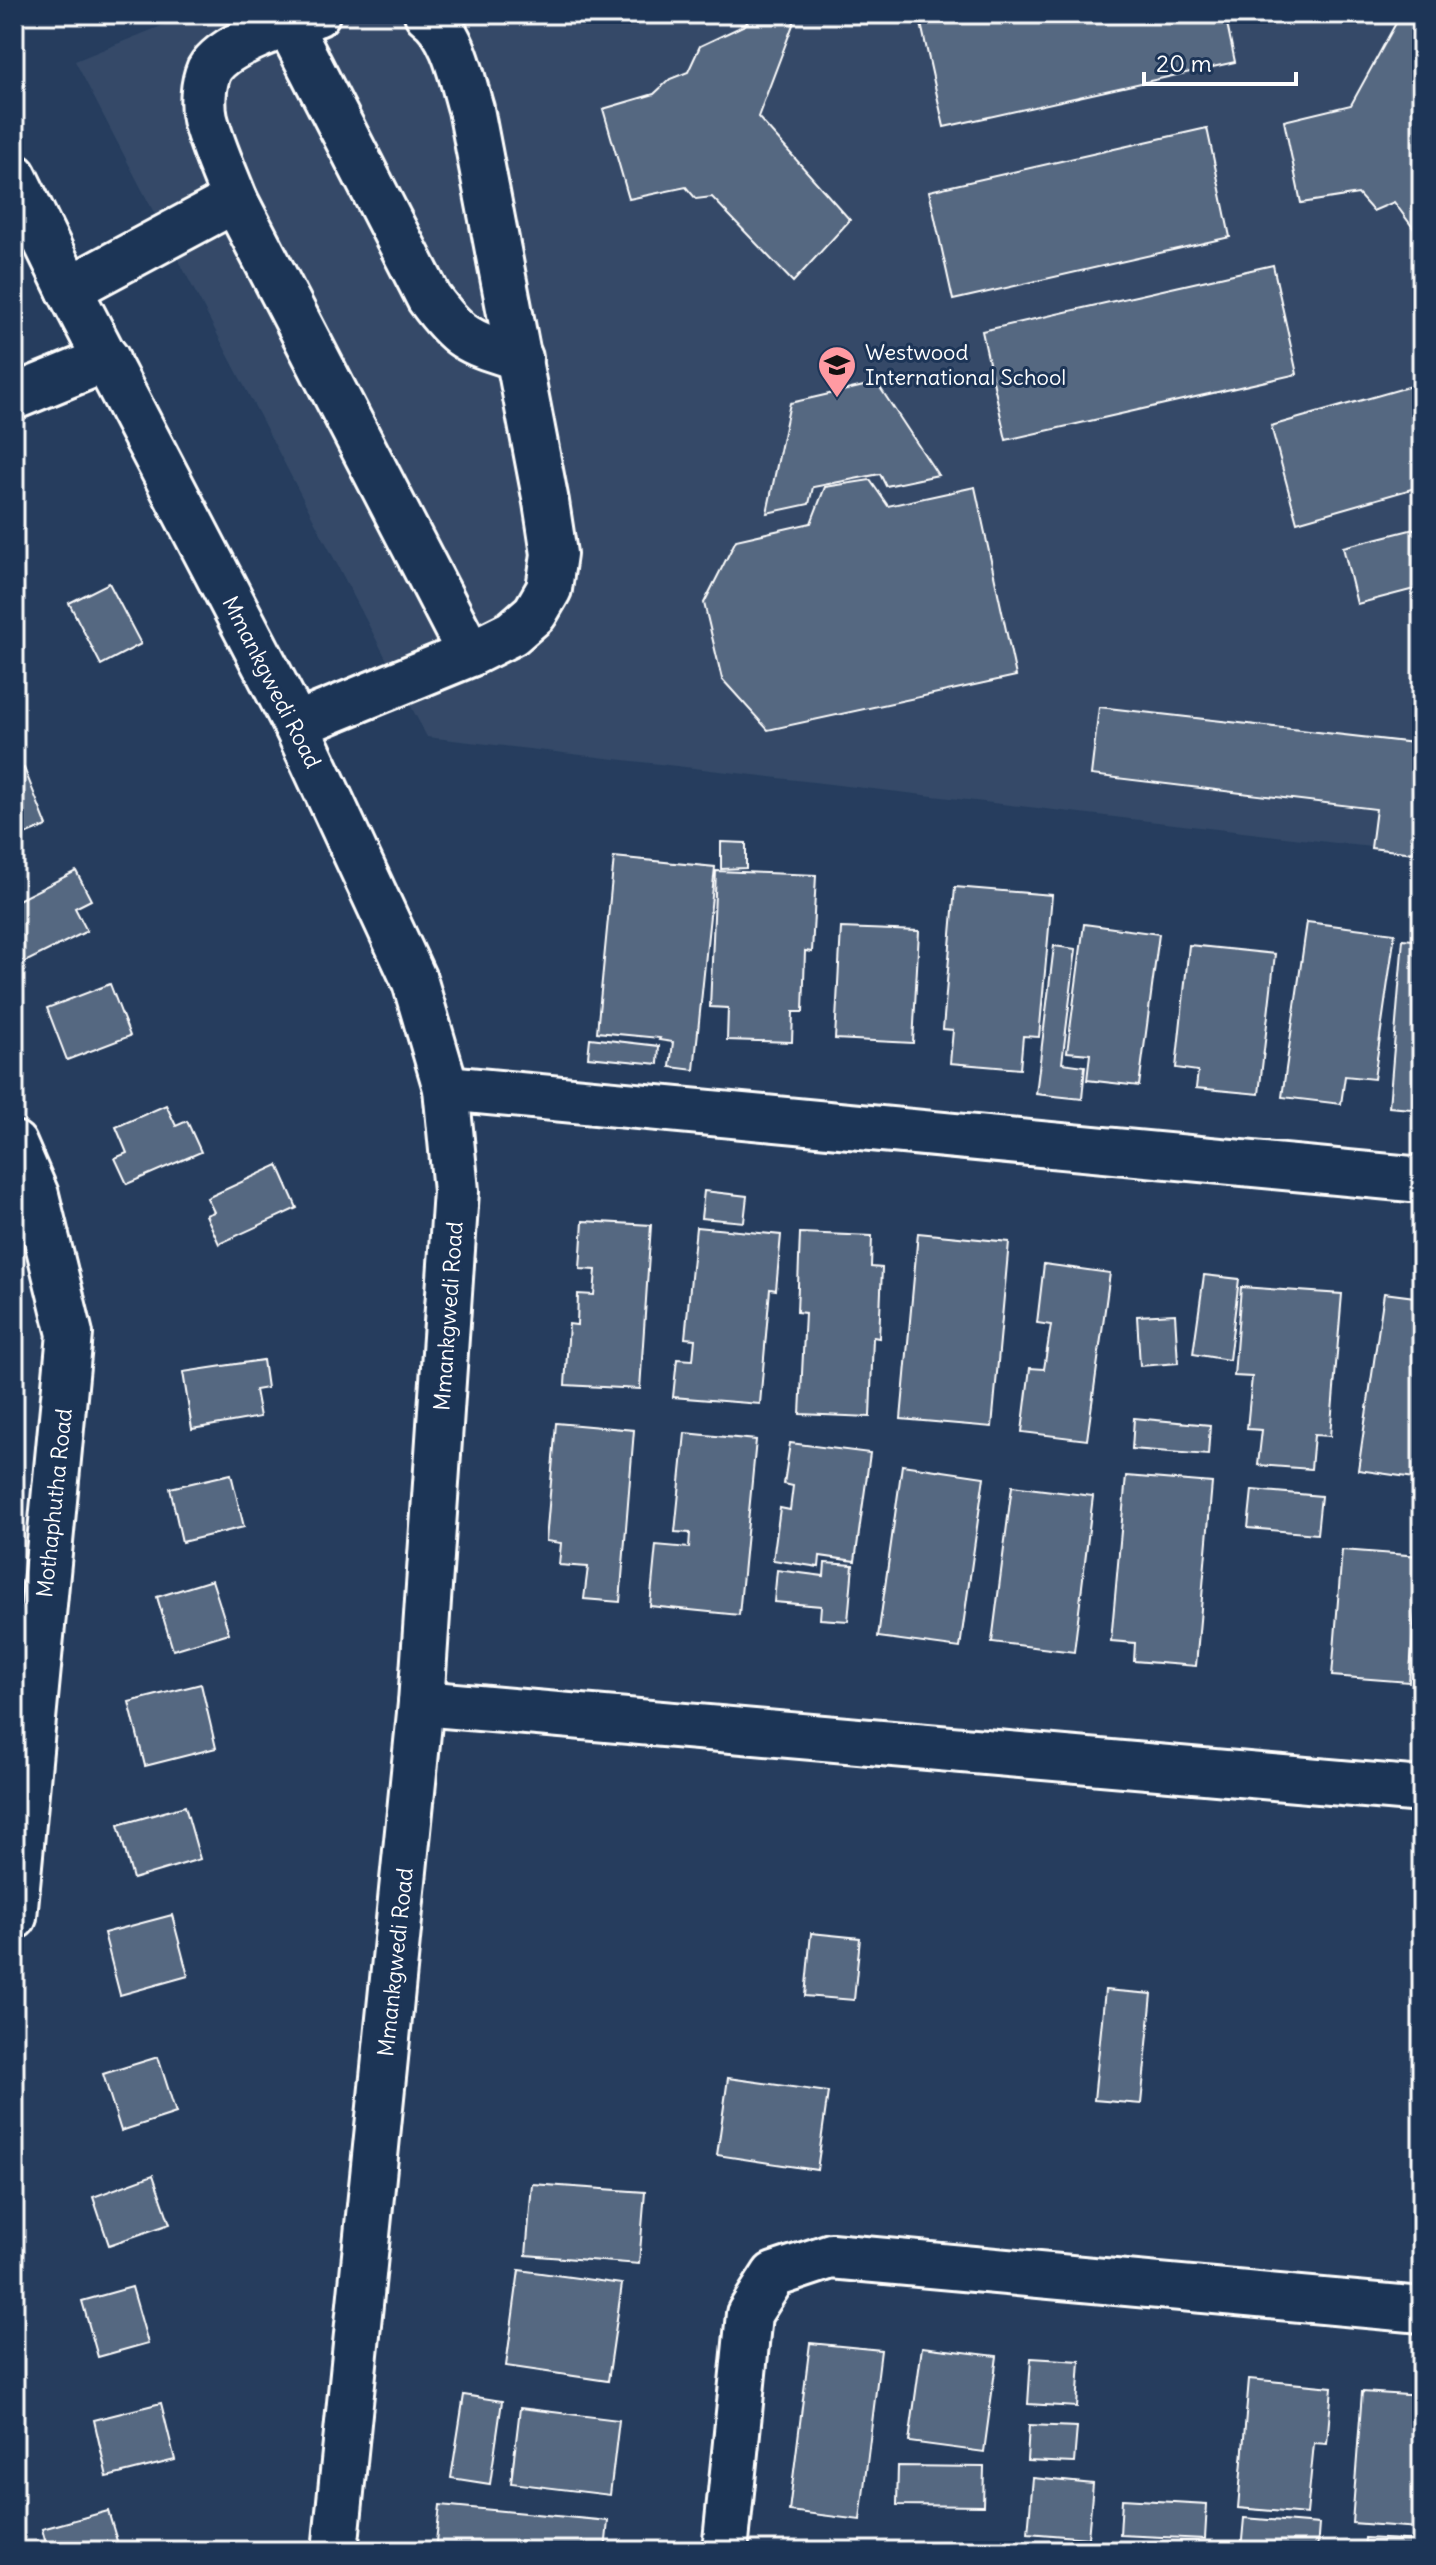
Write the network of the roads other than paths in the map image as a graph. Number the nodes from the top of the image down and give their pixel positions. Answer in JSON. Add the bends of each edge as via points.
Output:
{"nodes":[{"id":1,"x":427,"y":14,"type":"edge"},
{"id":2,"x":302,"y":19,"type":"edge"},
{"id":3,"x":14,"y":176,"type":"edge"},
{"id":4,"x":235,"y":200,"type":"junction"},
{"id":5,"x":69,"y":289,"type":"junction"},
{"id":6,"x":520,"y":358,"type":"junction"},
{"id":7,"x":107,"y":359,"type":"junction"},
{"id":8,"x":14,"y":397,"type":"edge"},
{"id":9,"x":470,"y":654,"type":"junction"},
{"id":10,"x":296,"y":725,"type":"junction"},
{"id":11,"x":446,"y":1088,"type":"junction"},
{"id":12,"x":14,"y":1144,"type":"edge"},
{"id":13,"x":1422,"y":1180,"type":"edge"},
{"id":14,"x":421,"y":1703,"type":"junction"},
{"id":15,"x":1422,"y":1790,"type":"edge"},
{"id":16,"x":14,"y":1917,"type":"edge"},
{"id":17,"x":1422,"y":2310,"type":"edge"},
{"id":18,"x":335,"y":2551,"type":"edge"},
{"id":19,"x":725,"y":2551,"type":"edge"}],
"edges":[{"from":1,"to":6,"type":"street","via":[[449,46],[471,109]]},
{"from":2,"to":4,"type":"street","via":[[222,55],[209,71],[203,98],[206,120]]},
{"from":2,"to":6,"type":"street","via":[[429,298],[468,341]]},
{"from":3,"to":5,"type":"street","name":"Mmankgwedi Road"},
{"from":4,"to":5,"type":"street"},
{"from":4,"to":9,"type":"street"},
{"from":5,"to":7,"type":"street","name":"Mmankgwedi Road"},
{"from":6,"to":9,"type":"street","via":[[554,554],[549,589],[535,613],[512,633]]},
{"from":7,"to":8,"type":"street"},
{"from":7,"to":10,"type":"street","name":"Mmankgwedi Road"},
{"from":9,"to":10,"type":"street"},
{"from":10,"to":11,"type":"street","name":"Mmankgwedi Road","via":[[415,982]]},
{"from":11,"to":13,"type":"street"},
{"from":11,"to":14,"type":"street","name":"Mmankgwedi Road","via":[[456,1191]]},
{"from":12,"to":16,"type":"street","name":"Mothaphutha Road","via":[[36,1195],[70,1334]]},
{"from":14,"to":15,"type":"street"},
{"from":14,"to":18,"type":"street","name":"Mmankgwedi Road"},
{"from":17,"to":19,"type":"street","via":[[831,2256],[774,2275],[749,2314]]}]}
